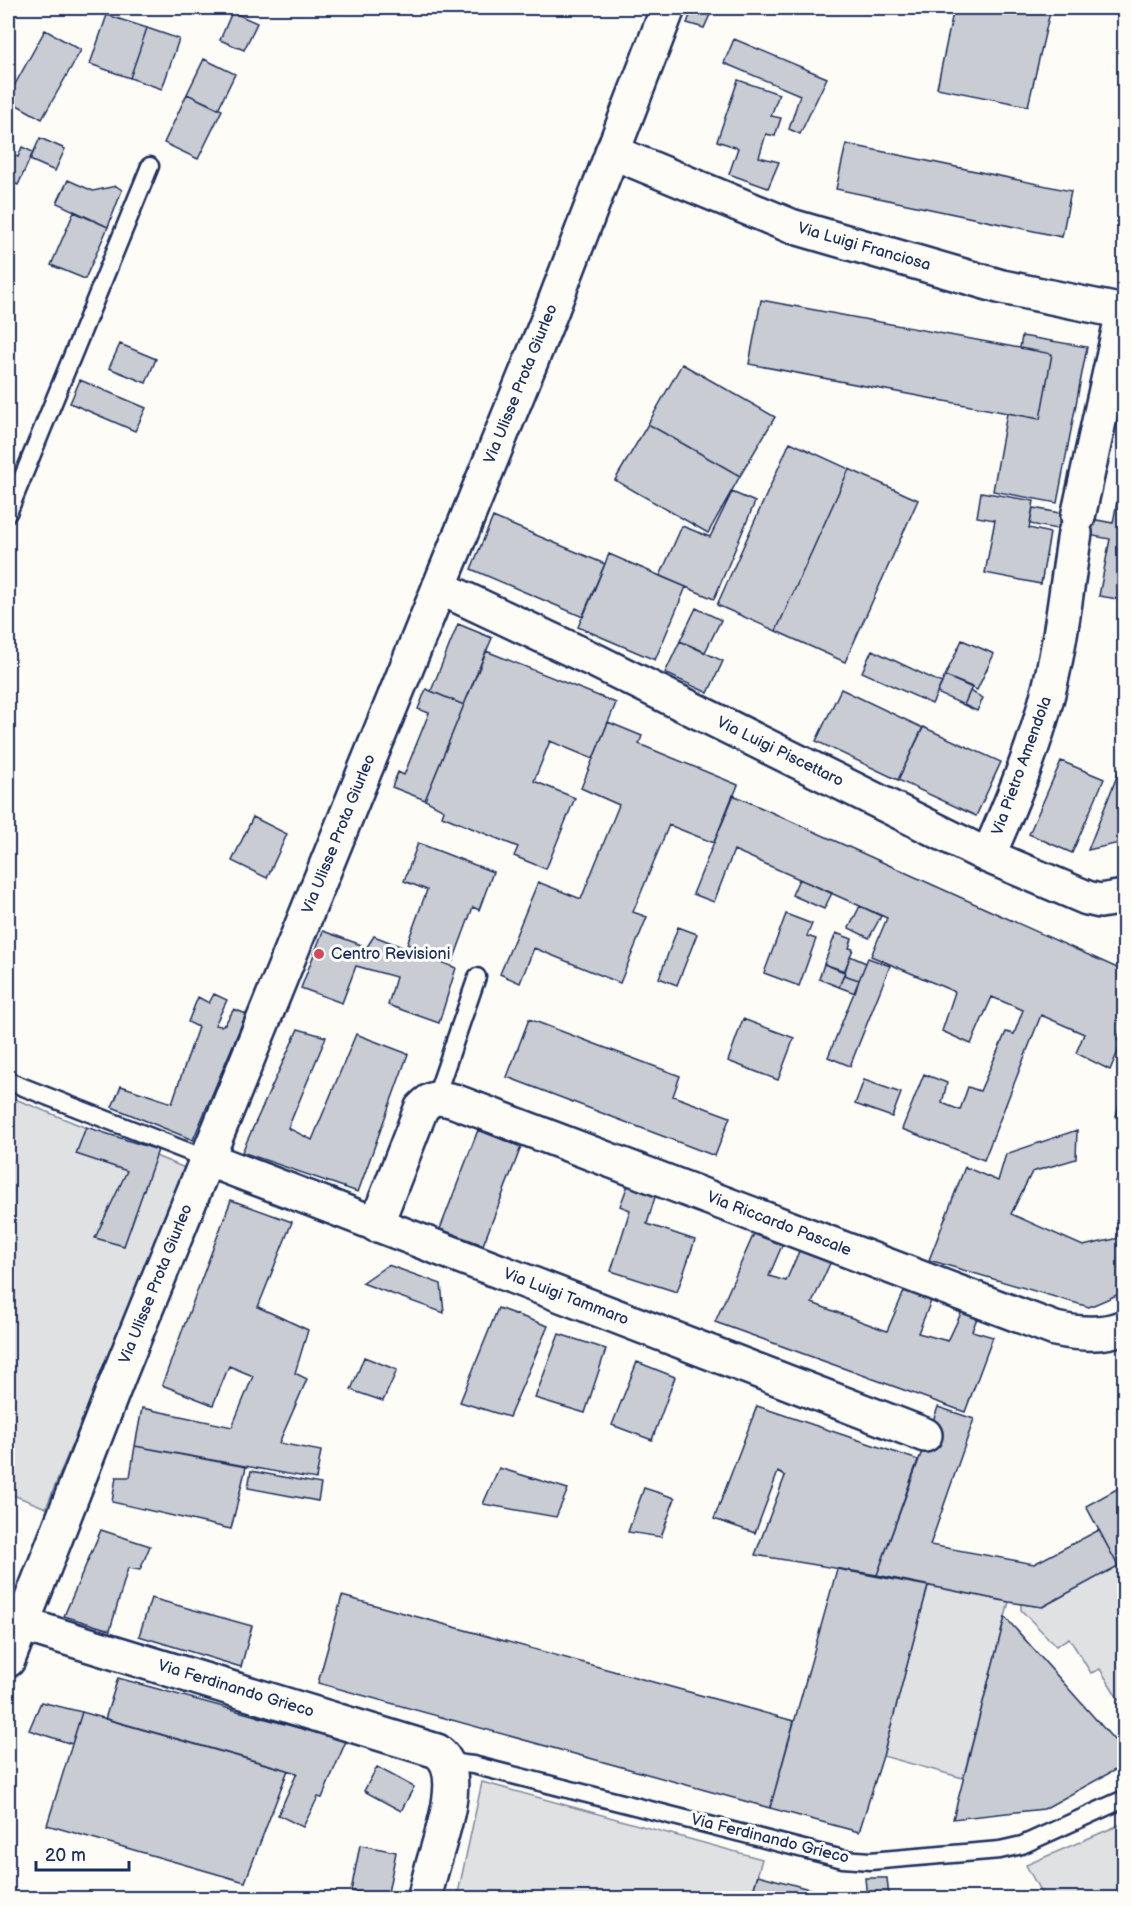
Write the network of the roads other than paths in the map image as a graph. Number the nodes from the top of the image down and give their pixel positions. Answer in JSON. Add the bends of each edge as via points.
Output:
{"nodes":[{"id":1,"x":668,"y":8,"type":"edge"},
{"id":2,"x":612,"y":152,"type":"junction"},
{"id":3,"x":150,"y":166,"type":"dead end"},
{"id":4,"x":1124,"y":312,"type":"edge"},
{"id":5,"x":8,"y":513,"type":"edge"},
{"id":6,"x":439,"y":587,"type":"junction"},
{"id":7,"x":988,"y":856,"type":"junction"},
{"id":8,"x":1125,"y":897,"type":"edge"},
{"id":9,"x":477,"y":977,"type":"dead end"},
{"id":10,"x":8,"y":1081,"type":"edge"},
{"id":11,"x":435,"y":1099,"type":"junction"},
{"id":12,"x":207,"y":1159,"type":"junction"},
{"id":13,"x":376,"y":1225,"type":"junction"},
{"id":14,"x":1125,"y":1327,"type":"edge"},
{"id":15,"x":925,"y":1435,"type":"dead end"},
{"id":16,"x":21,"y":1624,"type":"junction"},
{"id":17,"x":8,"y":1660,"type":"edge"},
{"id":18,"x":447,"y":1762,"type":"junction"},
{"id":19,"x":1125,"y":1799,"type":"edge"},
{"id":20,"x":425,"y":1899,"type":"edge"}],
"edges":[{"from":1,"to":2,"type":"street","name":"Via Ulisse Prota Giurleo"},
{"from":2,"to":4,"type":"street","name":"Via Luigi Franciosa","via":[[791,226],[1002,287]]},
{"from":2,"to":6,"type":"street","name":"Via Ulisse Prota Giurleo"},
{"from":3,"to":5,"type":"lane"},
{"from":4,"to":7,"type":"street","name":"Via Pietro Amendola","via":[[1077,525],[1046,701]]},
{"from":6,"to":7,"type":"street","name":"Via Luigi Piscettaro"},
{"from":6,"to":12,"type":"street","name":"Via Ulisse Prota Giurleo"},
{"from":7,"to":8,"type":"street","name":"Via Luigi Piscettaro","via":[[1077,895],[1100,901]]},
{"from":9,"to":11,"type":"lane"},
{"from":10,"to":12,"type":"lane"},
{"from":11,"to":13,"type":"street","via":[[421,1109]]},
{"from":11,"to":14,"type":"street","name":"Via Riccardo Pascale","via":[[453,1101],[1055,1329],[1095,1333]]},
{"from":12,"to":13,"type":"street","name":"Via Luigi Tammaro"},
{"from":12,"to":16,"type":"street","name":"Via Ulisse Prota Giurleo"},
{"from":13,"to":15,"type":"street","name":"Via Luigi Tammaro"},
{"from":16,"to":17,"type":"street","name":"Via Ulisse Prota Giurleo"},
{"from":16,"to":18,"type":"street","name":"Via Ferdinando Grieco","via":[[432,1748]]},
{"from":18,"to":19,"type":"lane","name":"Via Ferdinando Grieco","via":[[473,1765],[843,1859],[870,1861],[1022,1845]]},
{"from":18,"to":20,"type":"street","via":[[451,1795]]}]}
